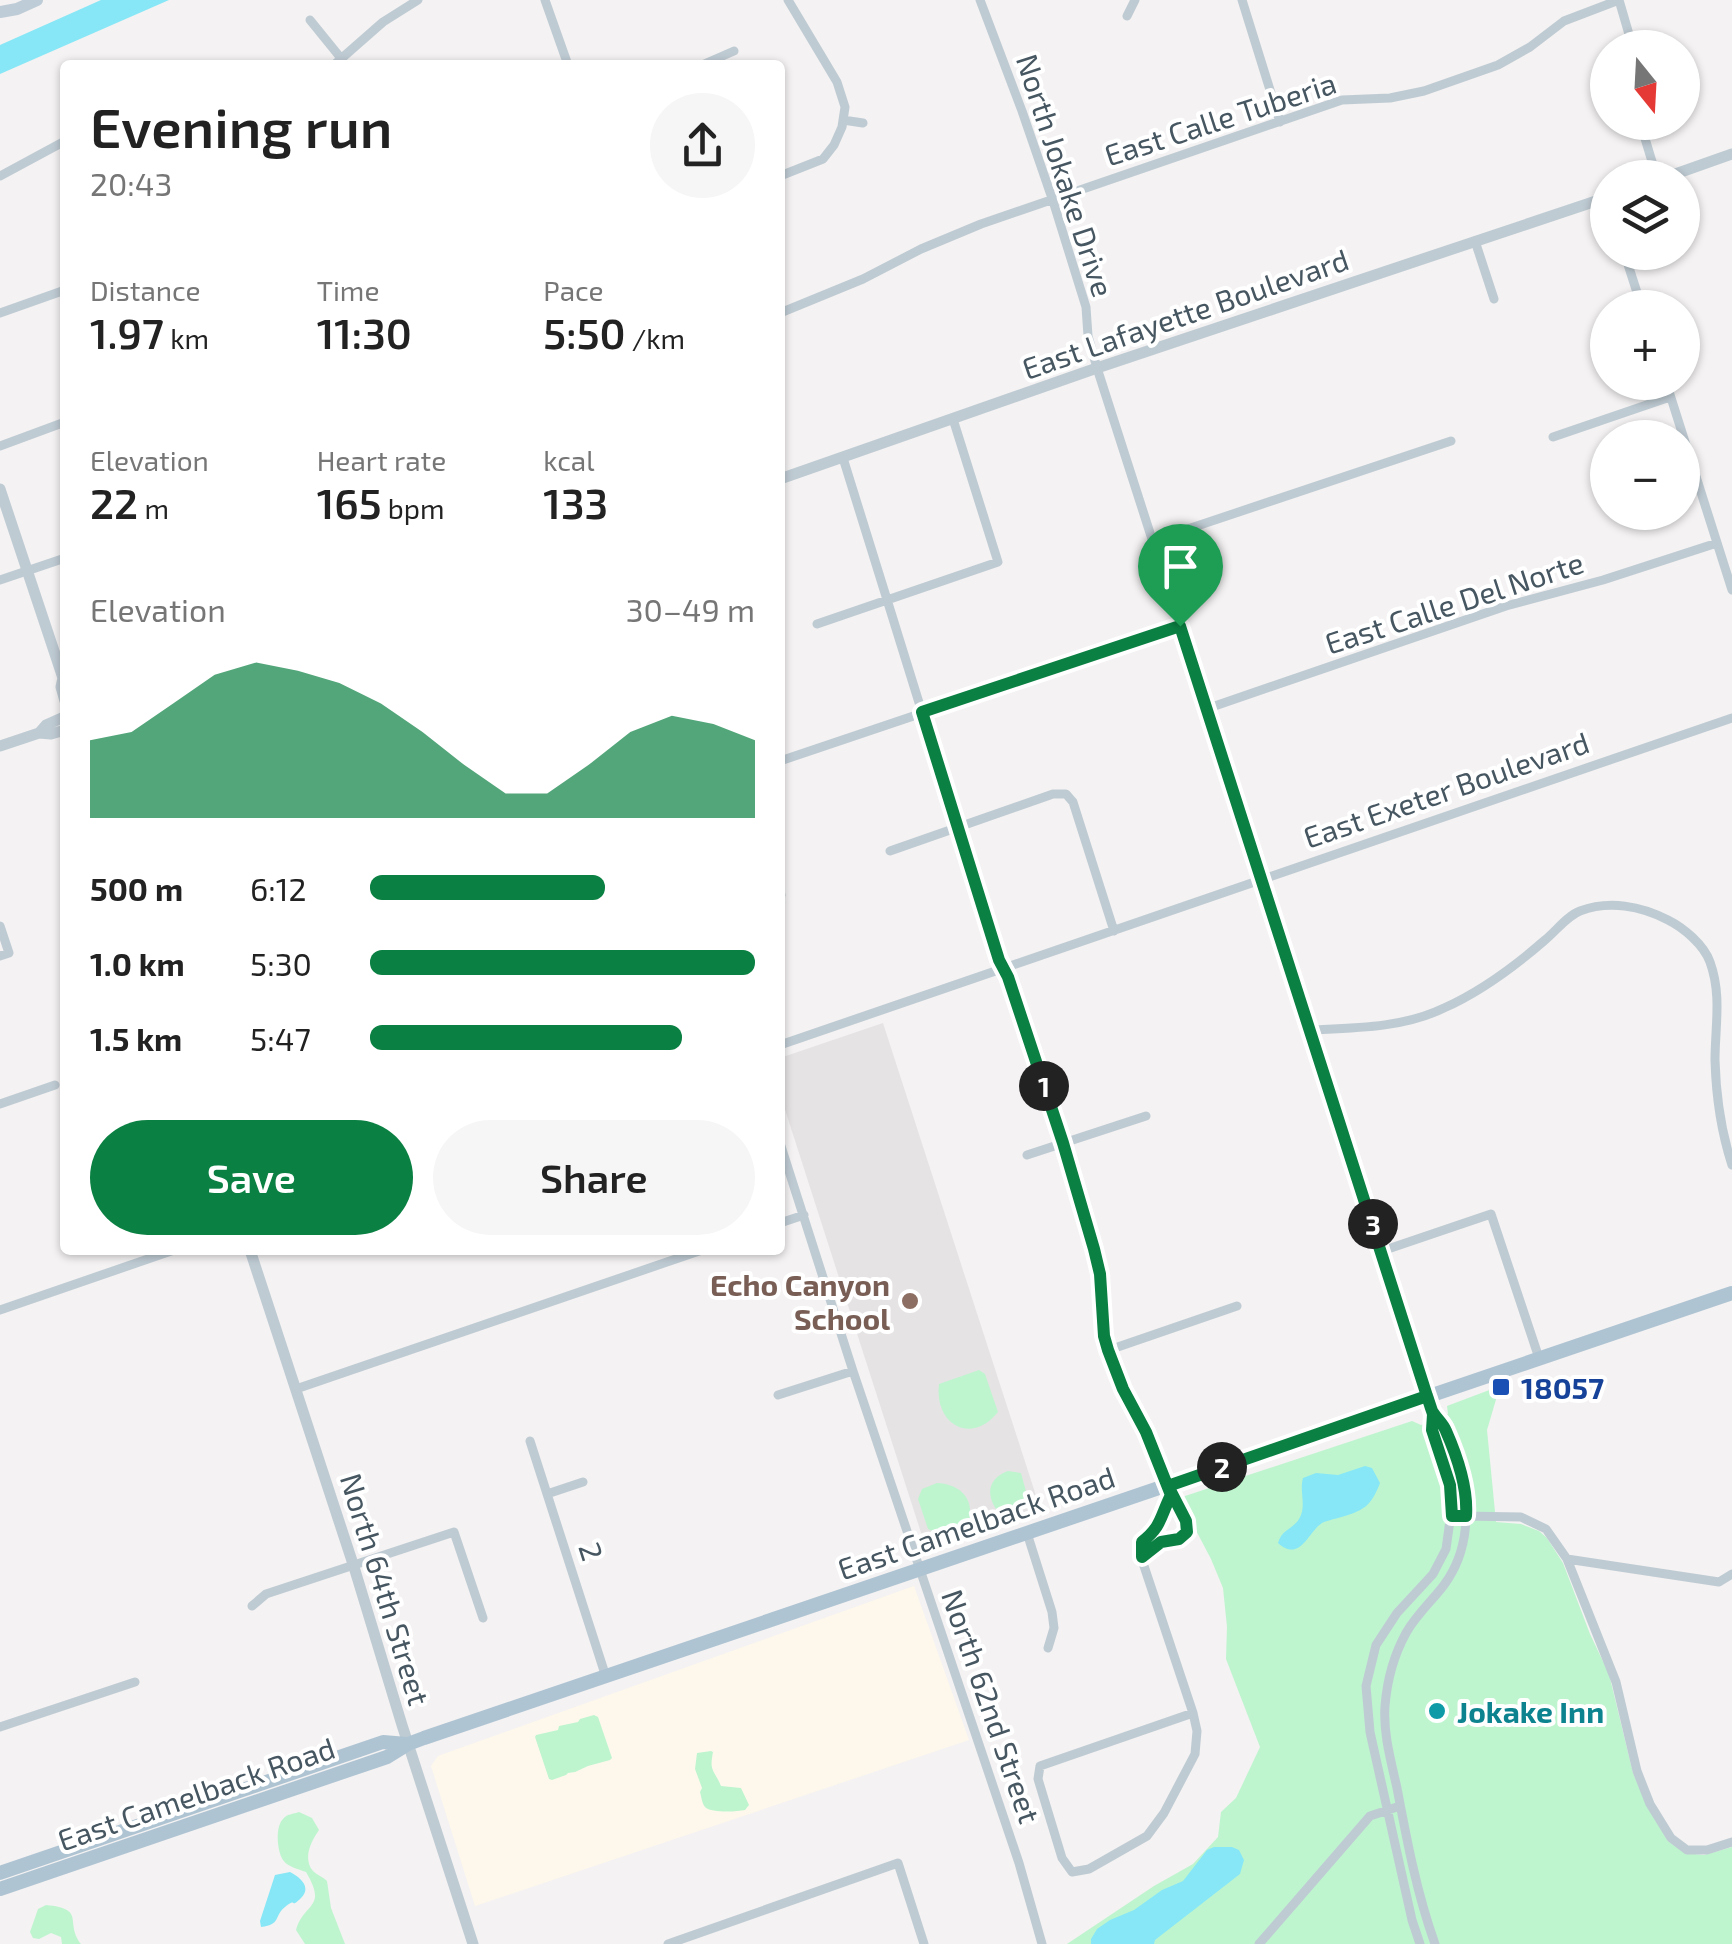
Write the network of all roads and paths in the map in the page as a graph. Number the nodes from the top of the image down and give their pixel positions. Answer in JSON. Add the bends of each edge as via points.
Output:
{"nodes":[{"id":1,"x":37,"y":0,"type":"edge"},
{"id":2,"x":418,"y":0,"type":"edge"},
{"id":3,"x":546,"y":0,"type":"edge"},
{"id":4,"x":788,"y":0,"type":"edge"},
{"id":5,"x":980,"y":0,"type":"edge"},
{"id":6,"x":1135,"y":0,"type":"edge"},
{"id":7,"x":1242,"y":0,"type":"edge"},
{"id":8,"x":1619,"y":0,"type":"edge"},
{"id":9,"x":15,"y":4,"type":"edge"},
{"id":10,"x":0,"y":12,"type":"edge"},
{"id":11,"x":1127,"y":16,"type":"dead end"},
{"id":12,"x":310,"y":20,"type":"dead end"},
{"id":13,"x":0,"y":22,"type":"edge"},
{"id":14,"x":1628,"y":30,"type":"edge"},
{"id":15,"x":734,"y":51,"type":"dead end"},
{"id":16,"x":336,"y":60,"type":"edge"},
{"id":17,"x":338,"y":60,"type":"edge"},
{"id":18,"x":566,"y":60,"type":"edge"},
{"id":19,"x":713,"y":60,"type":"edge"},
{"id":20,"x":843,"y":120,"type":"junction"},
{"id":21,"x":1280,"y":122,"type":"junction"},
{"id":22,"x":863,"y":123,"type":"dead end"},
{"id":23,"x":60,"y":144,"type":"edge"},
{"id":24,"x":1732,"y":154,"type":"edge"},
{"id":25,"x":1700,"y":165,"type":"edge"},
{"id":26,"x":785,"y":174,"type":"edge"},
{"id":27,"x":0,"y":176,"type":"edge"},
{"id":28,"x":1053,"y":201,"type":"junction"},
{"id":29,"x":1590,"y":204,"type":"edge"},
{"id":30,"x":1475,"y":241,"type":"junction"},
{"id":31,"x":60,"y":292,"type":"edge"},
{"id":32,"x":1494,"y":299,"type":"dead end"},
{"id":33,"x":785,"y":312,"type":"edge"},
{"id":34,"x":0,"y":313,"type":"edge"},
{"id":35,"x":1097,"y":368,"type":"junction"},
{"id":36,"x":1658,"y":400,"type":"edge"},
{"id":37,"x":1671,"y":400,"type":"edge"},
{"id":38,"x":953,"y":420,"type":"junction"},
{"id":39,"x":60,"y":424,"type":"edge"},
{"id":40,"x":1553,"y":436,"type":"dead end"},
{"id":41,"x":1451,"y":441,"type":"dead end"},
{"id":42,"x":0,"y":446,"type":"edge"},
{"id":43,"x":843,"y":458,"type":"junction"},
{"id":44,"x":785,"y":477,"type":"edge"},
{"id":45,"x":0,"y":489,"type":"edge"},
{"id":46,"x":1152,"y":541,"type":"junction"},
{"id":47,"x":1717,"y":542,"type":"junction"},
{"id":48,"x":60,"y":560,"type":"edge"},
{"id":49,"x":27,"y":571,"type":"junction"},
{"id":50,"x":0,"y":580,"type":"edge"},
{"id":51,"x":1732,"y":590,"type":"edge"},
{"id":52,"x":888,"y":600,"type":"junction"},
{"id":53,"x":817,"y":624,"type":"dead end"},
{"id":54,"x":1180,"y":626,"type":"junction"},
{"id":55,"x":60,"y":667,"type":"edge"},
{"id":56,"x":1206,"y":709,"type":"junction"},
{"id":57,"x":922,"y":712,"type":"junction"},
{"id":58,"x":1732,"y":718,"type":"edge"},
{"id":59,"x":60,"y":726,"type":"edge"},
{"id":60,"x":0,"y":746,"type":"edge"},
{"id":61,"x":785,"y":759,"type":"edge"},
{"id":62,"x":957,"y":826,"type":"junction"},
{"id":63,"x":890,"y":851,"type":"dead end"},
{"id":64,"x":1261,"y":879,"type":"junction"},
{"id":65,"x":0,"y":926,"type":"edge"},
{"id":66,"x":1114,"y":931,"type":"junction"},
{"id":67,"x":4,"y":954,"type":"edge"},
{"id":68,"x":1005,"y":968,"type":"junction"},
{"id":69,"x":1310,"y":1030,"type":"junction"},
{"id":70,"x":785,"y":1043,"type":"edge"},
{"id":71,"x":55,"y":1084,"type":"dead end"},
{"id":72,"x":0,"y":1104,"type":"edge"},
{"id":73,"x":1146,"y":1116,"type":"dead end"},
{"id":74,"x":1063,"y":1143,"type":"junction"},
{"id":75,"x":1027,"y":1155,"type":"dead end"},
{"id":76,"x":785,"y":1157,"type":"edge"},
{"id":77,"x":1732,"y":1165,"type":"edge"},
{"id":78,"x":804,"y":1215,"type":"junction"},
{"id":79,"x":785,"y":1221,"type":"edge"},
{"id":80,"x":1382,"y":1252,"type":"junction"},
{"id":81,"x":160,"y":1255,"type":"edge"},
{"id":82,"x":252,"y":1255,"type":"edge"},
{"id":83,"x":687,"y":1255,"type":"edge"},
{"id":84,"x":1732,"y":1293,"type":"edge"},
{"id":85,"x":1237,"y":1306,"type":"dead end"},
{"id":86,"x":0,"y":1310,"type":"edge"},
{"id":87,"x":1108,"y":1350,"type":"junction"},
{"id":88,"x":1539,"y":1358,"type":"junction"},
{"id":89,"x":854,"y":1371,"type":"junction"},
{"id":90,"x":296,"y":1389,"type":"junction"},
{"id":91,"x":778,"y":1396,"type":"dead end"},
{"id":92,"x":1427,"y":1396,"type":"junction"},
{"id":93,"x":1433,"y":1414,"type":"junction"},
{"id":94,"x":530,"y":1441,"type":"dead end"},
{"id":95,"x":584,"y":1482,"type":"dead end"},
{"id":96,"x":1169,"y":1490,"type":"junction"},
{"id":97,"x":547,"y":1494,"type":"junction"},
{"id":98,"x":1452,"y":1516,"type":"junction"},
{"id":99,"x":1466,"y":1516,"type":"junction"},
{"id":100,"x":1159,"y":1527,"type":"junction"},
{"id":101,"x":1027,"y":1533,"type":"junction"},
{"id":102,"x":1168,"y":1541,"type":"junction"},
{"id":103,"x":1142,"y":1557,"type":"junction"},
{"id":104,"x":1567,"y":1559,"type":"junction"},
{"id":105,"x":354,"y":1567,"type":"junction"},
{"id":106,"x":920,"y":1571,"type":"junction"},
{"id":107,"x":1732,"y":1574,"type":"edge"},
{"id":108,"x":252,"y":1606,"type":"dead end"},
{"id":109,"x":483,"y":1618,"type":"dead end"},
{"id":110,"x":1048,"y":1648,"type":"dead end"},
{"id":111,"x":606,"y":1677,"type":"junction"},
{"id":112,"x":135,"y":1682,"type":"dead end"},
{"id":113,"x":1192,"y":1713,"type":"junction"},
{"id":114,"x":0,"y":1727,"type":"edge"},
{"id":115,"x":408,"y":1744,"type":"junction"},
{"id":116,"x":1400,"y":1806,"type":"junction"},
{"id":117,"x":1387,"y":1809,"type":"junction"},
{"id":118,"x":151,"y":1830,"type":"junction"},
{"id":119,"x":1732,"y":1842,"type":"edge"},
{"id":120,"x":0,"y":1872,"type":"edge"},
{"id":121,"x":0,"y":1889,"type":"edge"},
{"id":122,"x":473,"y":1944,"type":"edge"},
{"id":123,"x":668,"y":1944,"type":"edge"},
{"id":124,"x":924,"y":1944,"type":"edge"},
{"id":125,"x":1042,"y":1944,"type":"edge"},
{"id":126,"x":1259,"y":1944,"type":"edge"},
{"id":127,"x":1420,"y":1944,"type":"edge"},
{"id":128,"x":1435,"y":1944,"type":"edge"}],
"edges":[{"from":1,"to":9,"type":"main road"},
{"from":2,"to":17,"type":"street"},
{"from":3,"to":18,"type":"street"},
{"from":4,"to":20,"type":"street","via":[[837,82]]},
{"from":5,"to":28,"type":"street","name":"North Jokake Drive"},
{"from":6,"to":11,"type":"street"},
{"from":7,"to":21,"type":"street"},
{"from":8,"to":14,"type":"street"},
{"from":8,"to":21,"type":"street","name":"East Calle Tuberia","via":[[1564,21],[1498,65],[1424,91],[1342,100]]},
{"from":9,"to":10,"type":"main road"},
{"from":9,"to":13,"type":"main road"},
{"from":12,"to":16,"type":"street"},
{"from":15,"to":19,"type":"street"},
{"from":20,"to":22,"type":"street"},
{"from":20,"to":26,"type":"street","via":[[823,159]]},
{"from":21,"to":28,"type":"street","name":"East Calle Tuberia"},
{"from":23,"to":27,"type":"street"},
{"from":24,"to":25,"type":"street"},
{"from":28,"to":33,"type":"street","name":"East Calle Tuberia","via":[[981,224]]},
{"from":28,"to":35,"type":"street","name":"North Jokake Drive"},
{"from":29,"to":30,"type":"street","name":"East Lafayette Boulevard"},
{"from":30,"to":32,"type":"street"},
{"from":30,"to":35,"type":"street","name":"East Lafayette Boulevard"},
{"from":31,"to":34,"type":"street"},
{"from":35,"to":38,"type":"street","name":"East Lafayette Boulevard"},
{"from":35,"to":46,"type":"street","name":"North Jokake Drive"},
{"from":36,"to":40,"type":"street"},
{"from":37,"to":47,"type":"street"},
{"from":38,"to":43,"type":"street","name":"East Lafayette Boulevard"},
{"from":38,"to":52,"type":"street","via":[[998,562]]},
{"from":39,"to":42,"type":"street"},
{"from":41,"to":46,"type":"street"},
{"from":43,"to":44,"type":"street","name":"East Lafayette Boulevard"},
{"from":43,"to":52,"type":"street"},
{"from":45,"to":49,"type":"street"},
{"from":46,"to":54,"type":"street","name":"North Jokake Drive"},
{"from":47,"to":51,"type":"street"},
{"from":47,"to":56,"type":"street","name":"East Calle Del Norte"},
{"from":48,"to":49,"type":"street"},
{"from":49,"to":50,"type":"street"},
{"from":49,"to":55,"type":"street"},
{"from":52,"to":53,"type":"street"},
{"from":52,"to":57,"type":"street"},
{"from":54,"to":56,"type":"street","name":"North Jokake Drive"},
{"from":54,"to":57,"type":"street"},
{"from":56,"to":64,"type":"street","name":"North Jokake Drive"},
{"from":57,"to":61,"type":"street"},
{"from":57,"to":62,"type":"street"},
{"from":58,"to":64,"type":"street","name":"East Exeter Boulevard"},
{"from":59,"to":60,"type":"street","via":[[51,734]]},
{"from":62,"to":63,"type":"street"},
{"from":62,"to":66,"type":"street","via":[[1066,794]]},
{"from":62,"to":68,"type":"street"},
{"from":64,"to":66,"type":"street","name":"East Exeter Boulevard"},
{"from":64,"to":69,"type":"street","name":"North Jokake Drive"},
{"from":65,"to":67,"type":"street"},
{"from":66,"to":68,"type":"street","name":"East Exeter Boulevard"},
{"from":68,"to":70,"type":"street","name":"East Exeter Boulevard"},
{"from":68,"to":74,"type":"street"},
{"from":69,"to":77,"type":"street","via":[[1388,1024],[1441,1010],[1490,984],[1577,912],[1610,905],[1645,908],[1688,933],[1709,958],[1718,992],[1718,1109]]},
{"from":69,"to":80,"type":"street","name":"North Jokake Drive"},
{"from":71,"to":72,"type":"street"},
{"from":73,"to":74,"type":"street"},
{"from":74,"to":75,"type":"street"},
{"from":74,"to":87,"type":"street","via":[[1100,1274]]},
{"from":76,"to":78,"type":"street","name":"North 62nd Street"},
{"from":78,"to":79,"type":"street"},
{"from":78,"to":89,"type":"street","name":"North 62nd Street"},
{"from":80,"to":88,"type":"street","via":[[1491,1214]]},
{"from":80,"to":92,"type":"street","name":"North Jokake Drive"},
{"from":81,"to":86,"type":"street"},
{"from":82,"to":90,"type":"street","name":"North 64th Street"},
{"from":83,"to":90,"type":"street"},
{"from":84,"to":88,"type":"main road","name":"East Camelback Road"},
{"from":85,"to":87,"type":"street"},
{"from":87,"to":96,"type":"street"},
{"from":88,"to":92,"type":"main road","name":"East Camelback Road"},
{"from":89,"to":91,"type":"street"},
{"from":89,"to":106,"type":"street","name":"North 62nd Street"},
{"from":90,"to":105,"type":"street","name":"North 64th Street"},
{"from":92,"to":93,"type":"street","name":"North Jokake Drive"},
{"from":92,"to":96,"type":"main road","name":"East Camelback Road"},
{"from":93,"to":98,"type":"street"},
{"from":93,"to":99,"type":"street","via":[[1455,1456]]},
{"from":94,"to":97,"type":"street","name":"2"},
{"from":95,"to":97,"type":"street"},
{"from":96,"to":100,"type":"street"},
{"from":96,"to":101,"type":"main road","name":"East Camelback Road"},
{"from":96,"to":102,"type":"street","via":[[1187,1532]]},
{"from":97,"to":111,"type":"street","name":"2"},
{"from":98,"to":99,"type":"street"},
{"from":98,"to":117,"type":"street","via":[[1446,1550],[1376,1645],[1366,1686]]},
{"from":99,"to":104,"type":"street","via":[[1521,1518],[1546,1530]]},
{"from":99,"to":116,"type":"street","via":[[1460,1555],[1406,1632],[1388,1682],[1386,1733]]},
{"from":100,"to":102,"type":"street"},
{"from":100,"to":103,"type":"street","via":[[1142,1542]]},
{"from":101,"to":106,"type":"main road","name":"East Camelback Road"},
{"from":101,"to":110,"type":"street","via":[[1052,1612]]},
{"from":102,"to":103,"type":"street"},
{"from":103,"to":113,"type":"street"},
{"from":104,"to":107,"type":"street","via":[[1720,1582]]},
{"from":104,"to":119,"type":"street","via":[[1616,1682],[1650,1804],[1687,1850]]},
{"from":105,"to":108,"type":"street","via":[[266,1594]]},
{"from":105,"to":109,"type":"street","via":[[454,1532]]},
{"from":105,"to":115,"type":"street","name":"North 64th Street"},
{"from":106,"to":111,"type":"main road","name":"East Camelback Road"},
{"from":106,"to":125,"type":"street","name":"North 62nd Street"},
{"from":111,"to":115,"type":"main road","name":"East Camelback Road"},
{"from":112,"to":114,"type":"street"},
{"from":113,"to":113,"type":"street","via":[[1195,1754],[1147,1836],[1072,1872],[1038,1779],[1040,1766]]},
{"from":115,"to":118,"type":"main road","name":"East Camelback Road","via":[[382,1742]]},
{"from":115,"to":122,"type":"street","name":"North 64th Street"},
{"from":116,"to":117,"type":"street"},
{"from":116,"to":128,"type":"street"},
{"from":117,"to":126,"type":"street","via":[[1370,1816]]},
{"from":117,"to":127,"type":"street"},
{"from":118,"to":120,"type":"main road","name":"East Camelback Road"},
{"from":118,"to":121,"type":"main road","name":"East Camelback Road"},
{"from":123,"to":124,"type":"street","via":[[898,1863]]}]}
